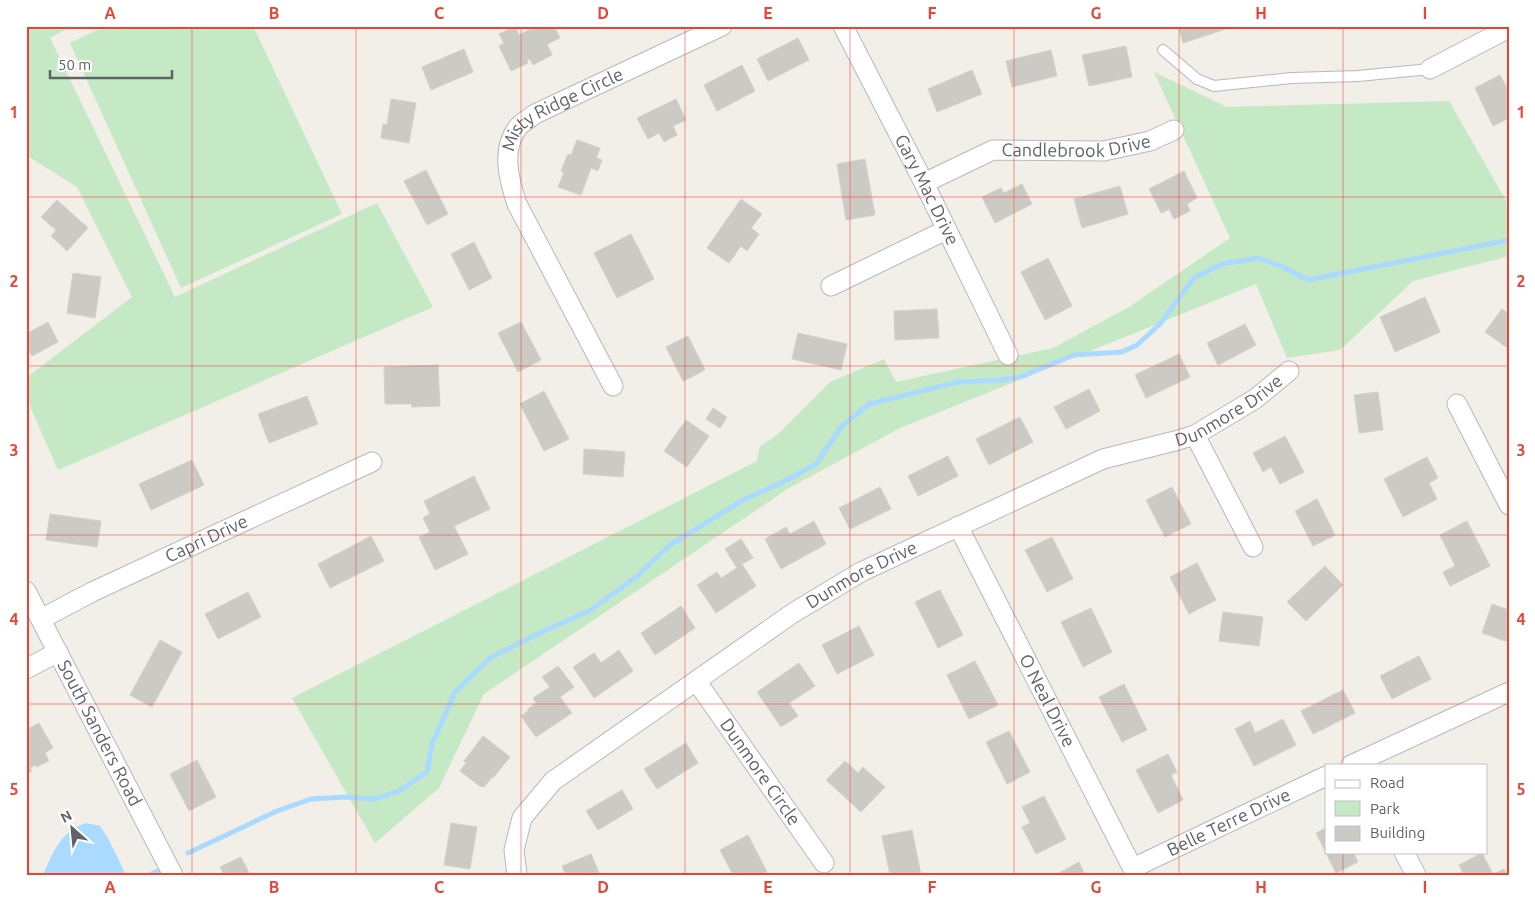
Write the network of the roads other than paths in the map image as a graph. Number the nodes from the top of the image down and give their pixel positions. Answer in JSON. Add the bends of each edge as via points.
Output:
{"nodes":[{"id":1,"x":722,"y":26,"type":"edge"},
{"id":2,"x":843,"y":26,"type":"edge"},
{"id":3,"x":1509,"y":28,"type":"edge"},
{"id":4,"x":1163,"y":50,"type":"dead end"},
{"id":5,"x":1430,"y":69,"type":"joint"},
{"id":6,"x":1174,"y":130,"type":"dead end"},
{"id":7,"x":924,"y":182,"type":"junction"},
{"id":8,"x":946,"y":230,"type":"junction"},
{"id":9,"x":831,"y":286,"type":"dead end"},
{"id":10,"x":1008,"y":355,"type":"dead end"},
{"id":11,"x":1289,"y":371,"type":"dead end"},
{"id":12,"x":613,"y":386,"type":"dead end"},
{"id":13,"x":1457,"y":404,"type":"dead end"},
{"id":14,"x":1195,"y":435,"type":"junction"},
{"id":15,"x":372,"y":462,"type":"dead end"},
{"id":16,"x":1509,"y":504,"type":"edge"},
{"id":17,"x":958,"y":526,"type":"junction"},
{"id":18,"x":1253,"y":547,"type":"dead end"},
{"id":19,"x":26,"y":591,"type":"edge"},
{"id":20,"x":41,"y":619,"type":"junction"},
{"id":21,"x":58,"y":652,"type":"junction"},
{"id":22,"x":26,"y":669,"type":"edge"},
{"id":23,"x":696,"y":682,"type":"junction"},
{"id":24,"x":1509,"y":692,"type":"edge"},
{"id":25,"x":1356,"y":764,"type":"edge"},
{"id":26,"x":1325,"y":776,"type":"edge"},
{"id":27,"x":1405,"y":854,"type":"edge"},
{"id":28,"x":824,"y":863,"type":"dead end"},
{"id":29,"x":1134,"y":872,"type":"edge"},
{"id":30,"x":173,"y":875,"type":"edge"},
{"id":31,"x":517,"y":875,"type":"edge"},
{"id":32,"x":1416,"y":875,"type":"edge"}],
"edges":[{"from":1,"to":12,"type":"street","name":"Misty Ridge Circle","via":[[534,114],[519,127],[511,143],[507,161],[518,204]]},
{"from":2,"to":7,"type":"street","name":"Gary Mac Drive"},
{"from":3,"to":5,"type":"street"},
{"from":4,"to":5,"type":"lane","via":[[1197,79],[1214,86]]},
{"from":6,"to":7,"type":"street","name":"Candlebrook Drive","via":[[1150,141],[1104,151],[993,150]]},
{"from":7,"to":8,"type":"street","name":"Gary Mac Drive"},
{"from":8,"to":9,"type":"street"},
{"from":8,"to":10,"type":"street","name":"Gary Mac Drive"},
{"from":11,"to":14,"type":"street","name":"Dunmore Drive","via":[[1255,400]]},
{"from":13,"to":16,"type":"street"},
{"from":14,"to":17,"type":"street","name":"Dunmore Drive","via":[[1103,459]]},
{"from":14,"to":18,"type":"street"},
{"from":15,"to":20,"type":"street","name":"Capri Drive","via":[[92,592]]},
{"from":17,"to":23,"type":"street","name":"Dunmore Drive","via":[[862,572],[793,613]]},
{"from":17,"to":29,"type":"street","name":"O Neal Drive"},
{"from":19,"to":20,"type":"street","name":"South Sanders Road"},
{"from":20,"to":21,"type":"street","name":"South Sanders Road"},
{"from":21,"to":22,"type":"street"},
{"from":21,"to":30,"type":"street","name":"South Sanders Road"},
{"from":23,"to":28,"type":"street","name":"Dunmore Circle"},
{"from":23,"to":31,"type":"street","name":"Dunmore Drive","via":[[554,782],[522,818],[514,850]]},
{"from":24,"to":25,"type":"street"},
{"from":26,"to":29,"type":"street","name":"Belle Terre Drive"},
{"from":27,"to":32,"type":"street"}]}
